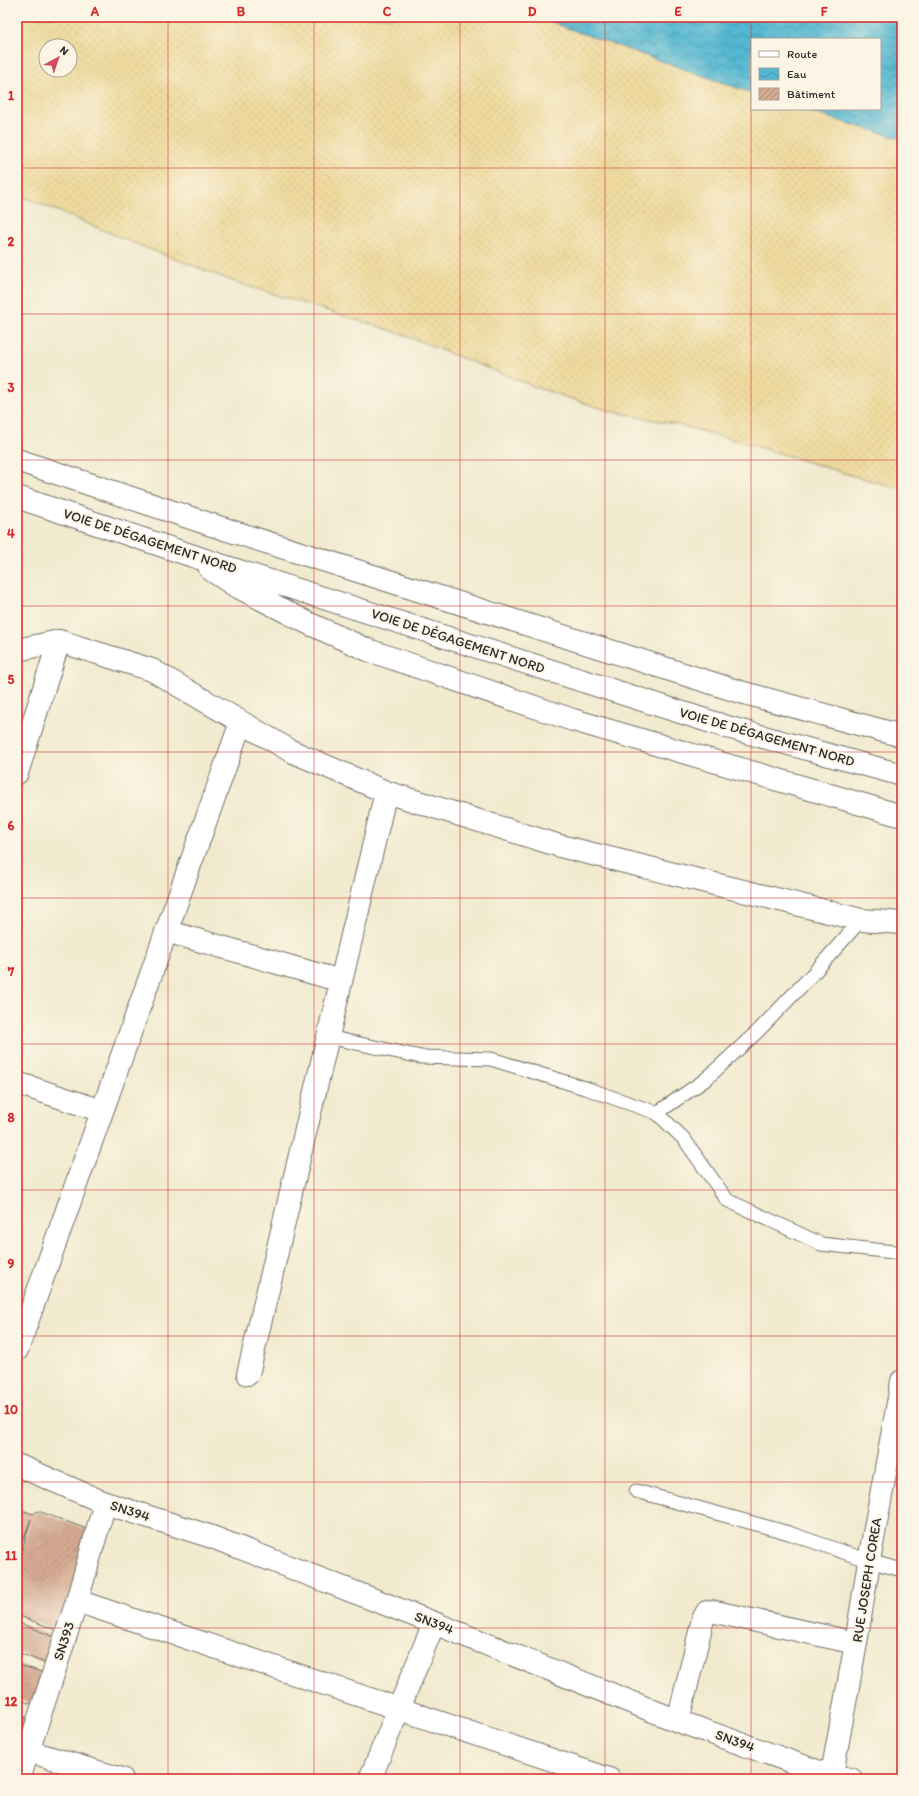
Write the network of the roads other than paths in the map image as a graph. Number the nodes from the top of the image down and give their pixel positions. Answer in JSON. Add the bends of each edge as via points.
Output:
{"nodes":[{"id":1,"x":17,"y":460,"type":"edge"},
{"id":2,"x":17,"y":497,"type":"edge"},
{"id":3,"x":190,"y":554,"type":"junction"},
{"id":4,"x":59,"y":641,"type":"junction"},
{"id":5,"x":17,"y":650,"type":"edge"},
{"id":6,"x":240,"y":722,"type":"junction"},
{"id":7,"x":902,"y":736,"type":"edge"},
{"id":8,"x":17,"y":773,"type":"edge"},
{"id":9,"x":902,"y":775,"type":"edge"},
{"id":10,"x":386,"y":792,"type":"junction"},
{"id":11,"x":902,"y":816,"type":"edge"},
{"id":12,"x":861,"y":920,"type":"junction"},
{"id":13,"x":902,"y":923,"type":"edge"},
{"id":14,"x":166,"y":931,"type":"junction"},
{"id":15,"x":342,"y":981,"type":"junction"},
{"id":16,"x":328,"y":1037,"type":"junction"},
{"id":17,"x":17,"y":1083,"type":"edge"},
{"id":18,"x":102,"y":1111,"type":"junction"},
{"id":19,"x":657,"y":1113,"type":"junction"},
{"id":20,"x":902,"y":1253,"type":"edge"},
{"id":21,"x":17,"y":1350,"type":"edge"},
{"id":22,"x":248,"y":1374,"type":"dead end"},
{"id":23,"x":902,"y":1381,"type":"edge"},
{"id":24,"x":17,"y":1465,"type":"edge"},
{"id":25,"x":636,"y":1491,"type":"dead end"},
{"id":26,"x":105,"y":1503,"type":"junction"},
{"id":27,"x":869,"y":1562,"type":"junction"},
{"id":28,"x":902,"y":1570,"type":"edge"},
{"id":29,"x":77,"y":1601,"type":"junction"},
{"id":30,"x":434,"y":1623,"type":"junction"},
{"id":31,"x":856,"y":1643,"type":"junction"},
{"id":32,"x":398,"y":1708,"type":"junction"},
{"id":33,"x":678,"y":1721,"type":"junction"},
{"id":34,"x":28,"y":1751,"type":"junction"},
{"id":35,"x":838,"y":1778,"type":"edge"},
{"id":36,"x":19,"y":1779,"type":"edge"},
{"id":37,"x":122,"y":1779,"type":"edge"},
{"id":38,"x":370,"y":1779,"type":"edge"},
{"id":39,"x":609,"y":1779,"type":"edge"}],
"edges":[{"from":1,"to":7,"type":"main road","via":[[212,525],[737,691]]},
{"from":2,"to":3,"type":"main road","name":"VOIE DE DÉGAGEMENT NORD"},
{"from":3,"to":9,"type":"main road","name":"VOIE DE DÉGAGEMENT NORD","via":[[727,727]]},
{"from":3,"to":11,"type":"main road","via":[[234,585],[368,650],[573,720]]},
{"from":4,"to":5,"type":"main road"},
{"from":4,"to":6,"type":"main road","via":[[152,670]]},
{"from":4,"to":8,"type":"main road"},
{"from":6,"to":10,"type":"main road","via":[[291,751]]},
{"from":6,"to":14,"type":"main road"},
{"from":10,"to":12,"type":"main road","via":[[560,846]]},
{"from":10,"to":15,"type":"main road"},
{"from":12,"to":13,"type":"main road"},
{"from":12,"to":19,"type":"lane","via":[[752,1036],[705,1080]]},
{"from":14,"to":15,"type":"main road"},
{"from":14,"to":18,"type":"main road"},
{"from":15,"to":16,"type":"main road"},
{"from":16,"to":19,"type":"lane","via":[[421,1057],[491,1060]]},
{"from":16,"to":22,"type":"main road"},
{"from":17,"to":18,"type":"main road"},
{"from":18,"to":21,"type":"main road"},
{"from":19,"to":20,"type":"lane","via":[[684,1138],[727,1200],[821,1244]]},
{"from":23,"to":27,"type":"main road","name":"RUE JOSEPH COREA"},
{"from":24,"to":26,"type":"main road","name":"SN394"},
{"from":25,"to":27,"type":"lane","via":[[789,1533]]},
{"from":26,"to":29,"type":"main road","name":"SN393"},
{"from":26,"to":30,"type":"main road","name":"SN394","via":[[212,1537]]},
{"from":27,"to":28,"type":"lane"},
{"from":27,"to":31,"type":"main road","name":"RUE JOSEPH COREA"},
{"from":29,"to":32,"type":"main road"},
{"from":29,"to":34,"type":"main road","name":"SN393"},
{"from":30,"to":32,"type":"main road"},
{"from":30,"to":33,"type":"main road","name":"SN394"},
{"from":31,"to":33,"type":"main road","via":[[707,1612]]},
{"from":31,"to":35,"type":"main road","name":"RUE JOSEPH COREA"},
{"from":32,"to":38,"type":"main road"},
{"from":32,"to":39,"type":"main road"},
{"from":33,"to":35,"type":"main road","name":"SN394"},
{"from":34,"to":36,"type":"main road","name":"SN393"},
{"from":34,"to":37,"type":"main road"}]}
